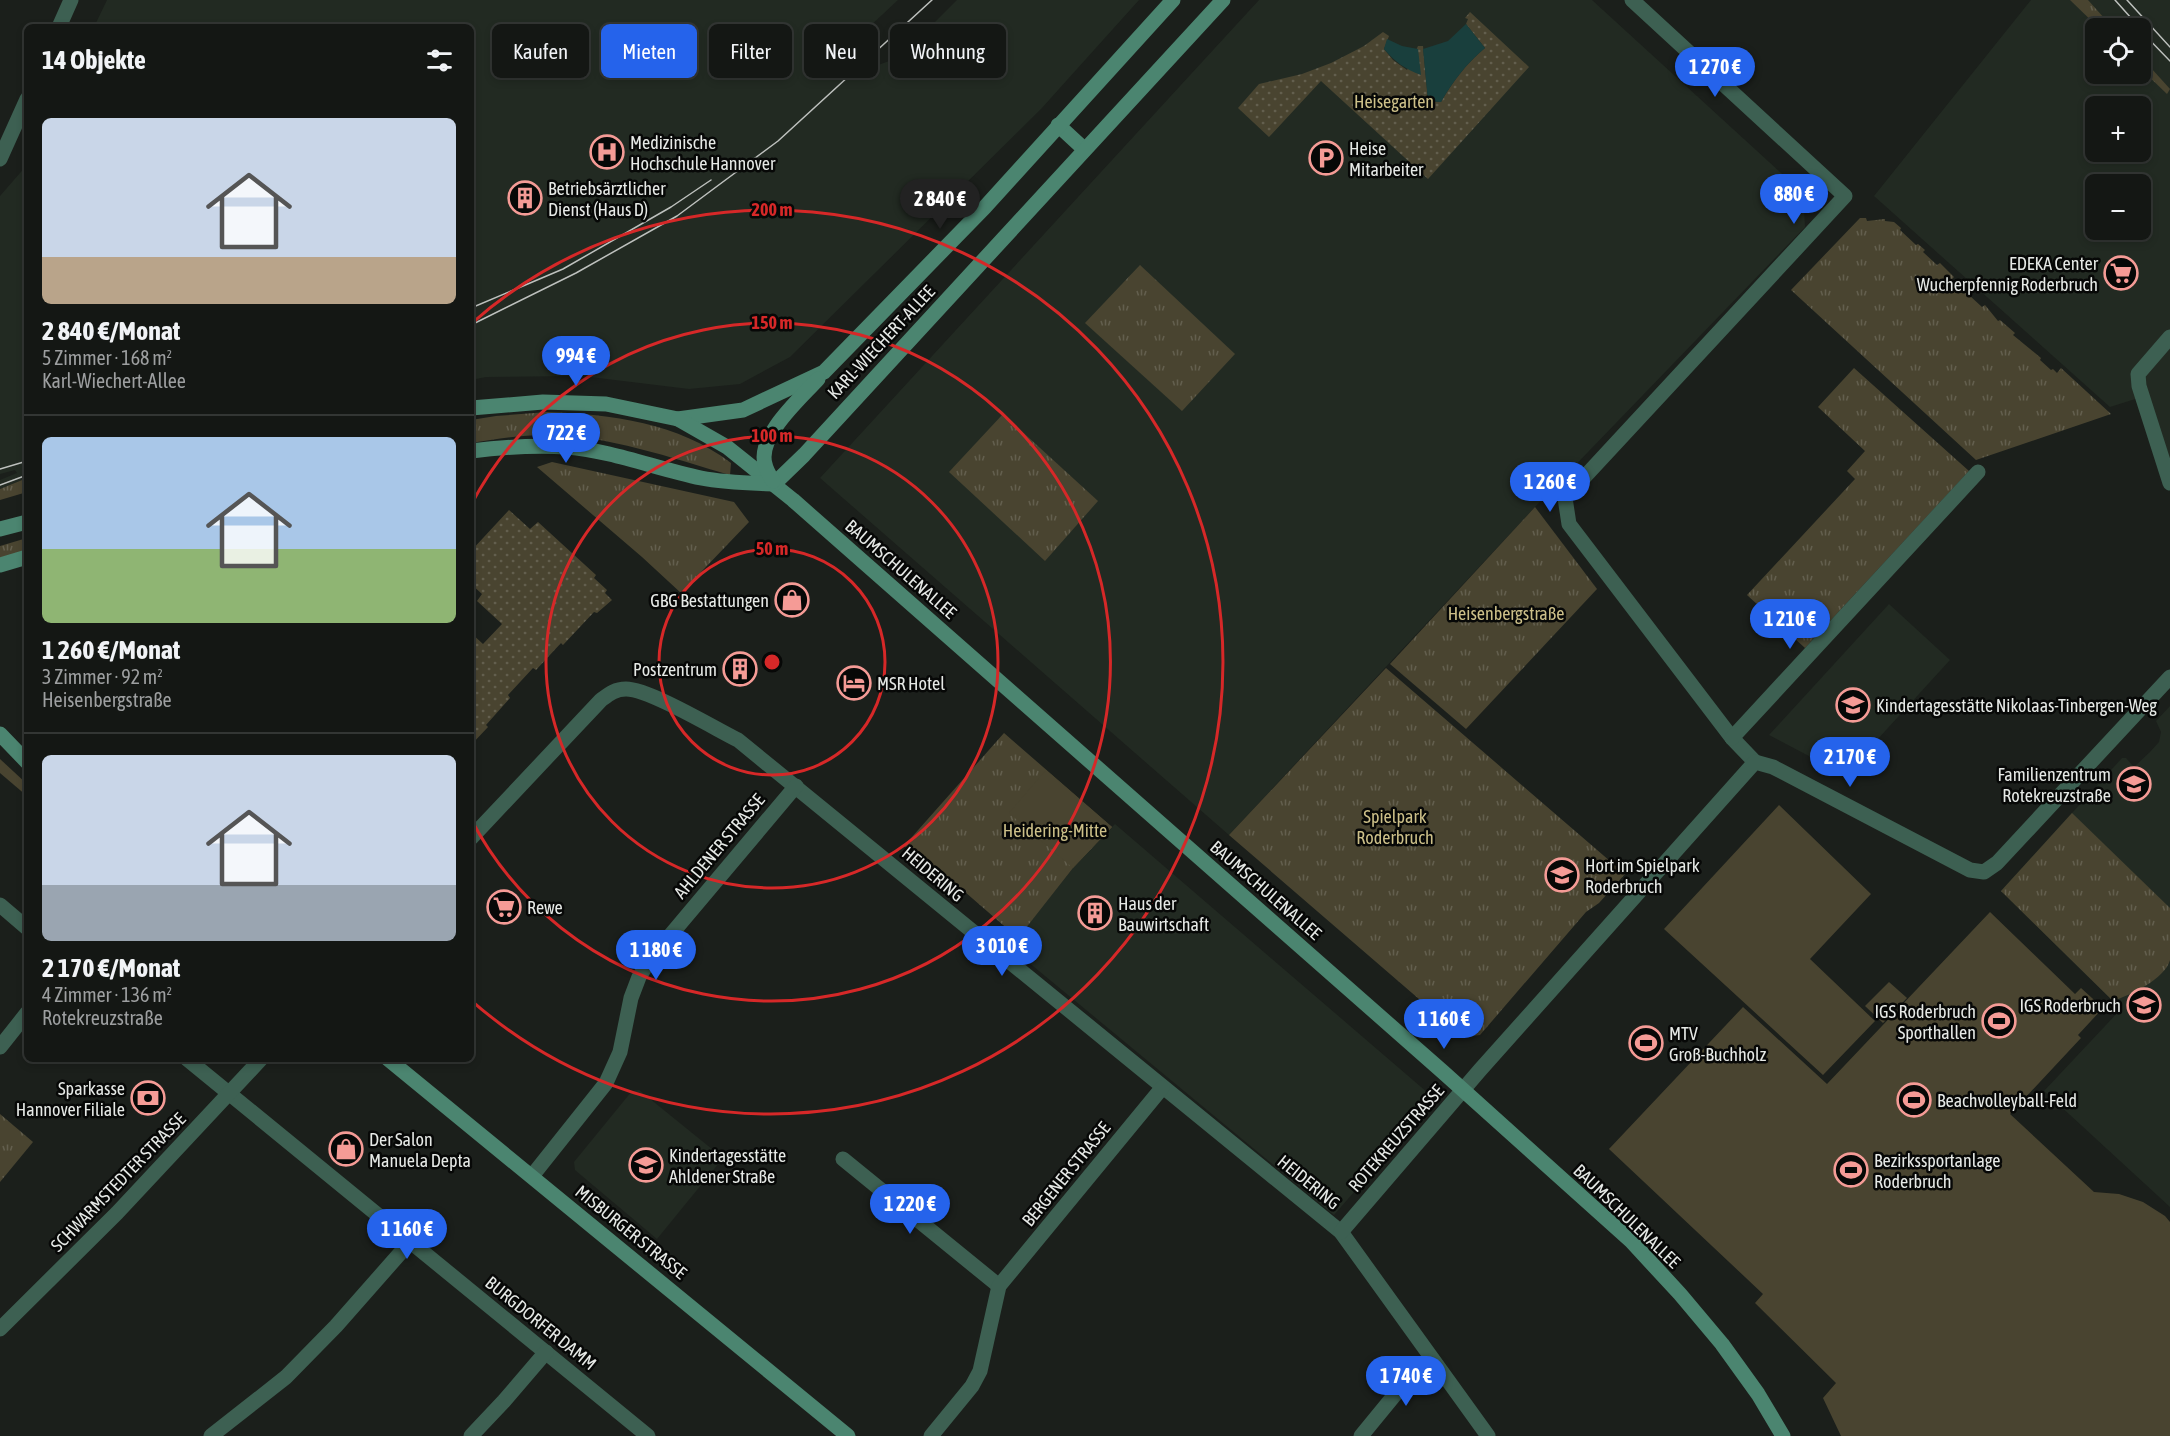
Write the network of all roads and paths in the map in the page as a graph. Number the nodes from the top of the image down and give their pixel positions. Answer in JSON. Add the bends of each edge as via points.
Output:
{"nodes":[{"id":1,"x":71,"y":0,"type":"edge"},
{"id":2,"x":1173,"y":0,"type":"edge"},
{"id":3,"x":1223,"y":0,"type":"edge"},
{"id":4,"x":1632,"y":0,"type":"edge"},
{"id":5,"x":60,"y":24,"type":"edge"},
{"id":6,"x":24,"y":106,"type":"edge"},
{"id":7,"x":1058,"y":125,"type":"junction"},
{"id":8,"x":1084,"y":149,"type":"junction"},
{"id":9,"x":0,"y":159,"type":"edge"},
{"id":10,"x":2170,"y":338,"type":"edge"},
{"id":11,"x":824,"y":372,"type":"junction"},
{"id":12,"x":474,"y":408,"type":"edge"},
{"id":13,"x":678,"y":419,"type":"junction"},
{"id":14,"x":474,"y":451,"type":"edge"},
{"id":15,"x":1978,"y":472,"type":"dead end"},
{"id":16,"x":2170,"y":483,"type":"edge"},
{"id":17,"x":774,"y":484,"type":"junction"},
{"id":18,"x":24,"y":523,"type":"edge"},
{"id":19,"x":0,"y":529,"type":"edge"},
{"id":20,"x":24,"y":558,"type":"edge"},
{"id":21,"x":0,"y":565,"type":"edge"},
{"id":22,"x":2170,"y":677,"type":"edge"},
{"id":23,"x":0,"y":734,"type":"edge"},
{"id":24,"x":1732,"y":738,"type":"junction"},
{"id":25,"x":24,"y":759,"type":"edge"},
{"id":26,"x":1755,"y":762,"type":"junction"},
{"id":27,"x":796,"y":786,"type":"junction"},
{"id":28,"x":474,"y":835,"type":"edge"},
{"id":29,"x":0,"y":906,"type":"edge"},
{"id":30,"x":24,"y":926,"type":"edge"},
{"id":31,"x":24,"y":1017,"type":"edge"},
{"id":32,"x":0,"y":1047,"type":"edge"},
{"id":33,"x":190,"y":1062,"type":"edge"},
{"id":34,"x":258,"y":1062,"type":"edge"},
{"id":35,"x":392,"y":1062,"type":"edge"},
{"id":36,"x":1162,"y":1088,"type":"junction"},
{"id":37,"x":1464,"y":1090,"type":"junction"},
{"id":38,"x":230,"y":1094,"type":"junction"},
{"id":39,"x":843,"y":1159,"type":"dead end"},
{"id":40,"x":532,"y":1176,"type":"junction"},
{"id":41,"x":1341,"y":1232,"type":"junction"},
{"id":42,"x":410,"y":1242,"type":"junction"},
{"id":43,"x":999,"y":1286,"type":"junction"},
{"id":44,"x":0,"y":1329,"type":"edge"},
{"id":45,"x":546,"y":1352,"type":"junction"},
{"id":46,"x":1433,"y":1360,"type":"junction"},
{"id":47,"x":211,"y":1436,"type":"edge"},
{"id":48,"x":471,"y":1436,"type":"edge"},
{"id":49,"x":648,"y":1436,"type":"edge"},
{"id":50,"x":848,"y":1436,"type":"edge"},
{"id":51,"x":931,"y":1436,"type":"edge"},
{"id":52,"x":1361,"y":1436,"type":"edge"},
{"id":53,"x":1488,"y":1436,"type":"edge"},
{"id":54,"x":1783,"y":1436,"type":"edge"}],
"edges":[{"from":1,"to":5,"type":"street"},
{"from":2,"to":7,"type":"main road","name":"KARL-WIECHERT-ALLEE"},
{"from":3,"to":8,"type":"main road","name":"KARL-WIECHERT-ALLEE"},
{"from":4,"to":24,"type":"street","via":[[1845,196],[1565,498],[1569,524]]},
{"from":6,"to":9,"type":"street"},
{"from":7,"to":8,"type":"main road"},
{"from":7,"to":11,"type":"main road","name":"KARL-WIECHERT-ALLEE","via":[[985,207]]},
{"from":8,"to":17,"type":"main road","name":"KARL-WIECHERT-ALLEE"},
{"from":10,"to":16,"type":"street","via":[[2138,374]]},
{"from":11,"to":13,"type":"main road","name":"KARL-WIECHERT-ALLEE","via":[[743,410]]},
{"from":11,"to":17,"type":"main road","via":[[773,430],[764,452]]},
{"from":12,"to":13,"type":"main road","name":"KARL-WIECHERT-ALLEE","via":[[543,402],[606,404]]},
{"from":13,"to":17,"type":"main road","name":"BAUMSCHULENALLEE","via":[[727,447]]},
{"from":14,"to":17,"type":"main road","via":[[568,447],[702,478]]},
{"from":15,"to":24,"type":"street"},
{"from":17,"to":37,"type":"main road","name":"BAUMSCHULENALLEE"},
{"from":18,"to":19,"type":"main road"},
{"from":20,"to":21,"type":"main road"},
{"from":22,"to":26,"type":"street","via":[[1997,863],[1984,872],[1971,870],[1773,767]]},
{"from":23,"to":25,"type":"main road"},
{"from":24,"to":26,"type":"street"},
{"from":26,"to":37,"type":"street","name":"ROTEKREUZSTRASSE"},
{"from":27,"to":28,"type":"street","name":"HEIDERING","via":[[738,740],[656,698],[624,689],[601,700]]},
{"from":27,"to":36,"type":"street","name":"HEIDERING"},
{"from":27,"to":40,"type":"street","name":"AHLDENER STRASSE","via":[[652,957],[631,998],[620,1052],[606,1083]]},
{"from":29,"to":30,"type":"street"},
{"from":31,"to":32,"type":"street"},
{"from":33,"to":38,"type":"street","name":"BURGDORFER DAMM"},
{"from":34,"to":38,"type":"street","name":"SCHWARMSTEDTER STRASSE"},
{"from":35,"to":40,"type":"main road","name":"MISBURGER STRASSE"},
{"from":36,"to":41,"type":"street","name":"HEIDERING"},
{"from":36,"to":43,"type":"street","name":"BERGENER STRASSE"},
{"from":37,"to":41,"type":"street","name":"ROTEKREUZSTRASSE"},
{"from":37,"to":54,"type":"main road","name":"BAUMSCHULENALLEE","via":[[1631,1241],[1722,1344]]},
{"from":38,"to":42,"type":"street","name":"BURGDORFER DAMM"},
{"from":38,"to":44,"type":"street","name":"SCHWARMSTEDTER STRASSE"},
{"from":39,"to":43,"type":"street"},
{"from":40,"to":50,"type":"main road","name":"MISBURGER STRASSE"},
{"from":41,"to":46,"type":"street","name":"HEIDERING"},
{"from":42,"to":45,"type":"street","name":"BURGDORFER DAMM"},
{"from":42,"to":47,"type":"street","via":[[286,1377]]},
{"from":43,"to":51,"type":"street","name":"BERGENER STRASSE","via":[[980,1371]]},
{"from":45,"to":48,"type":"street"},
{"from":45,"to":49,"type":"street","name":"BURGDORFER DAMM"},
{"from":46,"to":52,"type":"street","via":[[1402,1386]]},
{"from":46,"to":53,"type":"street","name":"HEIDERING"}]}
